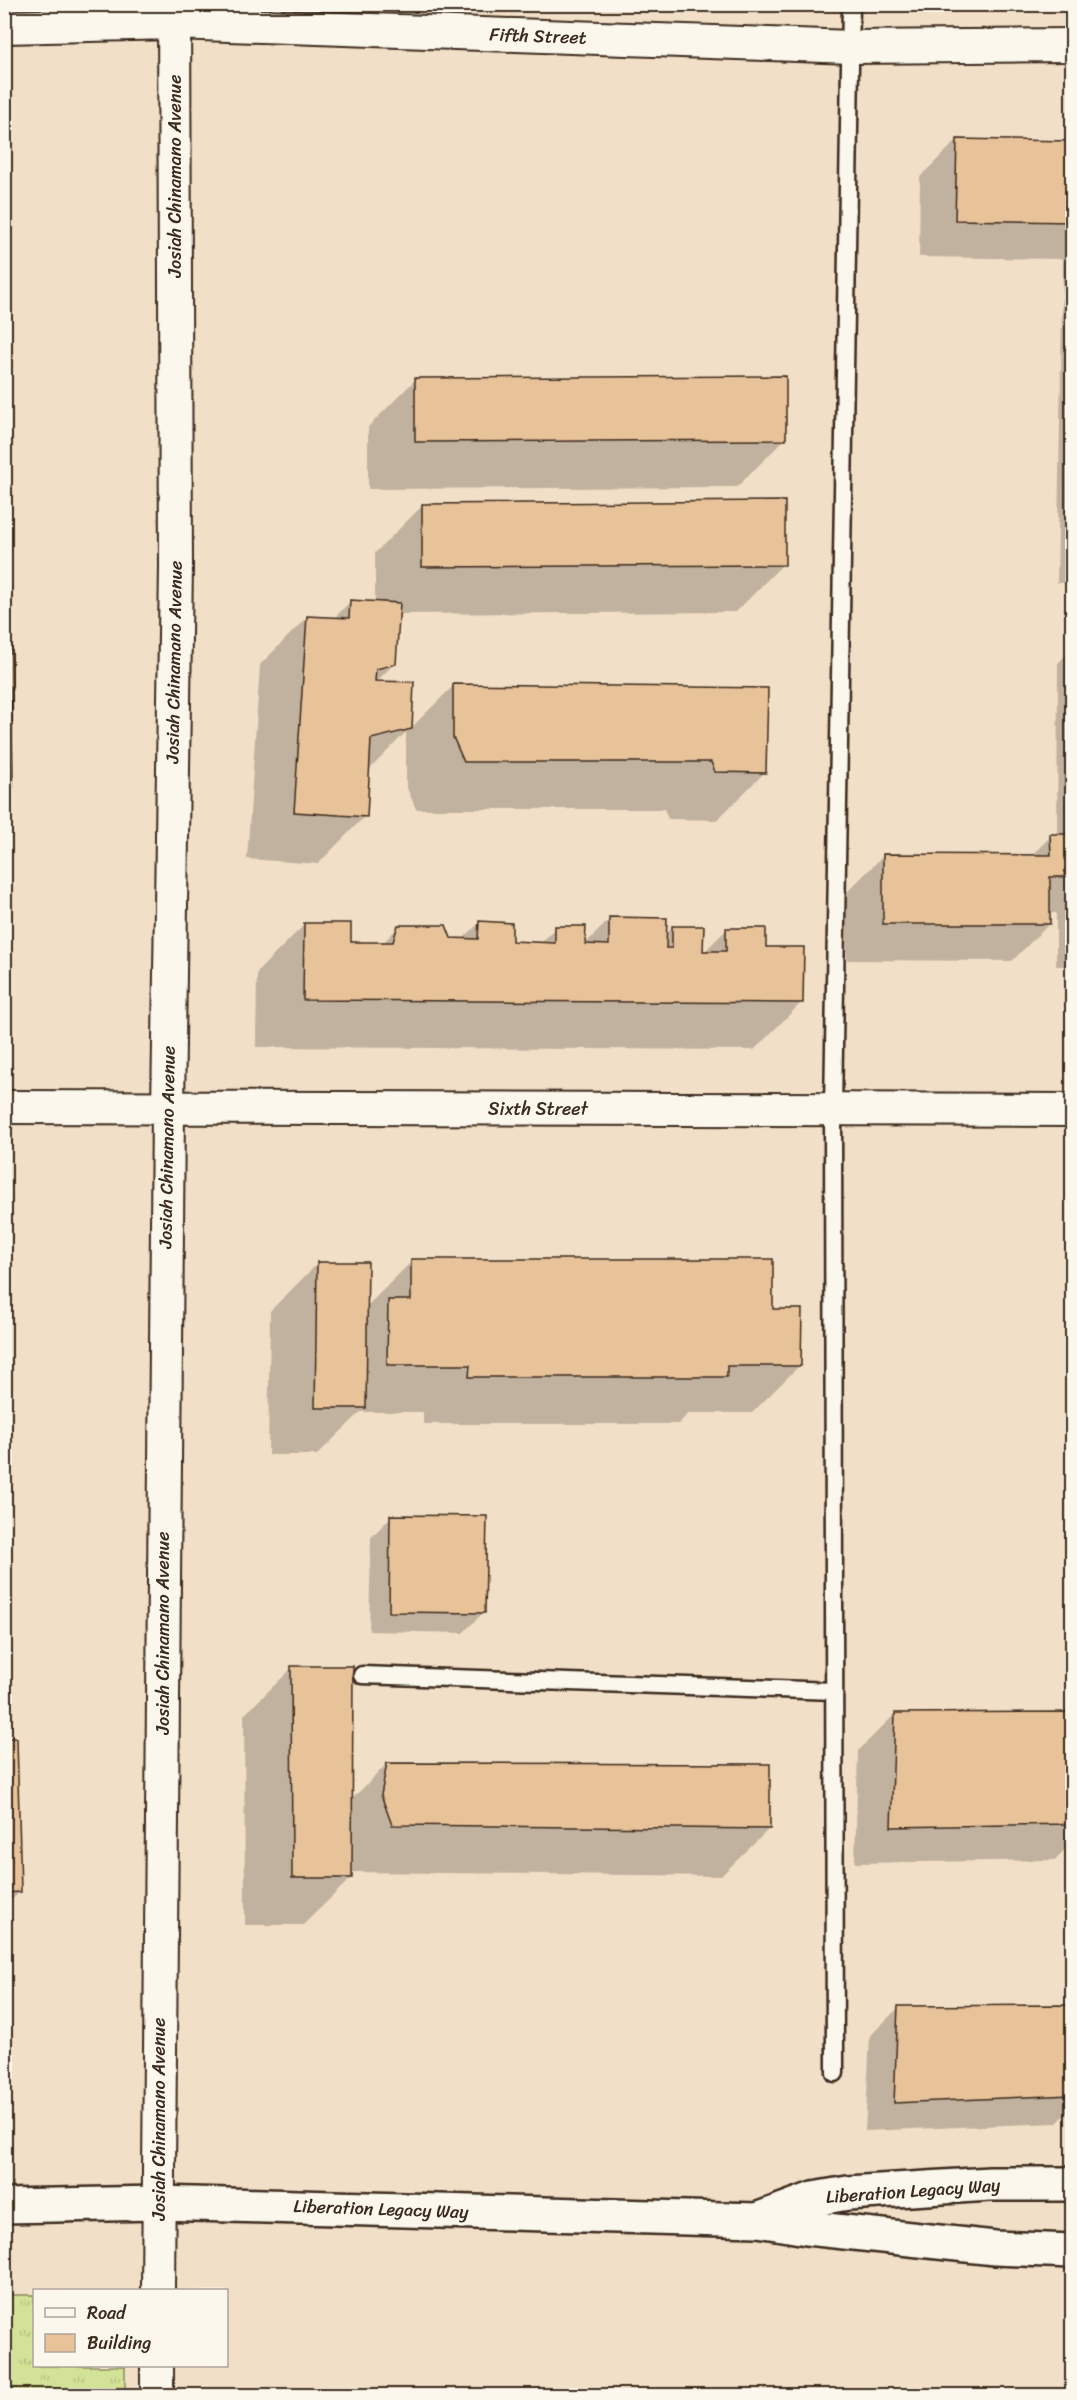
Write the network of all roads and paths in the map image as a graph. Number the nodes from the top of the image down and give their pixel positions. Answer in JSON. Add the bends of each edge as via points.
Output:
{"nodes":[{"id":1,"x":851,"y":4,"type":"edge"},
{"id":2,"x":174,"y":14,"type":"edge"},
{"id":3,"x":4,"y":27,"type":"edge"},
{"id":4,"x":1072,"y":45,"type":"edge"},
{"id":5,"x":852,"y":46,"type":"junction"},
{"id":6,"x":4,"y":1107,"type":"edge"},
{"id":7,"x":168,"y":1109,"type":"junction"},
{"id":8,"x":833,"y":1109,"type":"junction"},
{"id":9,"x":1072,"y":1110,"type":"edge"},
{"id":10,"x":362,"y":1675,"type":"dead end"},
{"id":11,"x":834,"y":1691,"type":"junction"},
{"id":12,"x":835,"y":2073,"type":"dead end"},
{"id":13,"x":1072,"y":2184,"type":"edge"},
{"id":14,"x":158,"y":2203,"type":"junction"},
{"id":15,"x":4,"y":2206,"type":"edge"},
{"id":16,"x":758,"y":2220,"type":"junction"},
{"id":17,"x":1072,"y":2251,"type":"edge"},
{"id":18,"x":158,"y":2289,"type":"edge"},
{"id":19,"x":157,"y":2367,"type":"edge"},
{"id":20,"x":157,"y":2396,"type":"edge"}],
"edges":[{"from":1,"to":5,"type":"lane"},
{"from":2,"to":3,"type":"street","name":"Fifth Street"},
{"from":2,"to":5,"type":"street","name":"Fifth Street"},
{"from":2,"to":7,"type":"street","name":"Josiah Chinamano Avenue","via":[[176,566]]},
{"from":4,"to":5,"type":"street","name":"Fifth Street"},
{"from":5,"to":8,"type":"lane"},
{"from":6,"to":7,"type":"street","name":"Sixth Street"},
{"from":7,"to":8,"type":"street","name":"Sixth Street"},
{"from":7,"to":14,"type":"street","name":"Josiah Chinamano Avenue"},
{"from":8,"to":9,"type":"street","name":"Sixth Street"},
{"from":8,"to":11,"type":"lane"},
{"from":10,"to":11,"type":"lane"},
{"from":11,"to":12,"type":"lane"},
{"from":13,"to":16,"type":"main road","name":"Liberation Legacy Way","via":[[990,2184],[848,2193],[813,2199]]},
{"from":14,"to":15,"type":"main road","name":"Liberation Legacy Way"},
{"from":14,"to":16,"type":"main road","name":"Liberation Legacy Way"},
{"from":14,"to":18,"type":"street","name":"Josiah Chinamano Avenue"},
{"from":16,"to":17,"type":"main road","name":"Liberation Legacy Way","via":[[996,2248]]},
{"from":19,"to":20,"type":"street"}]}
